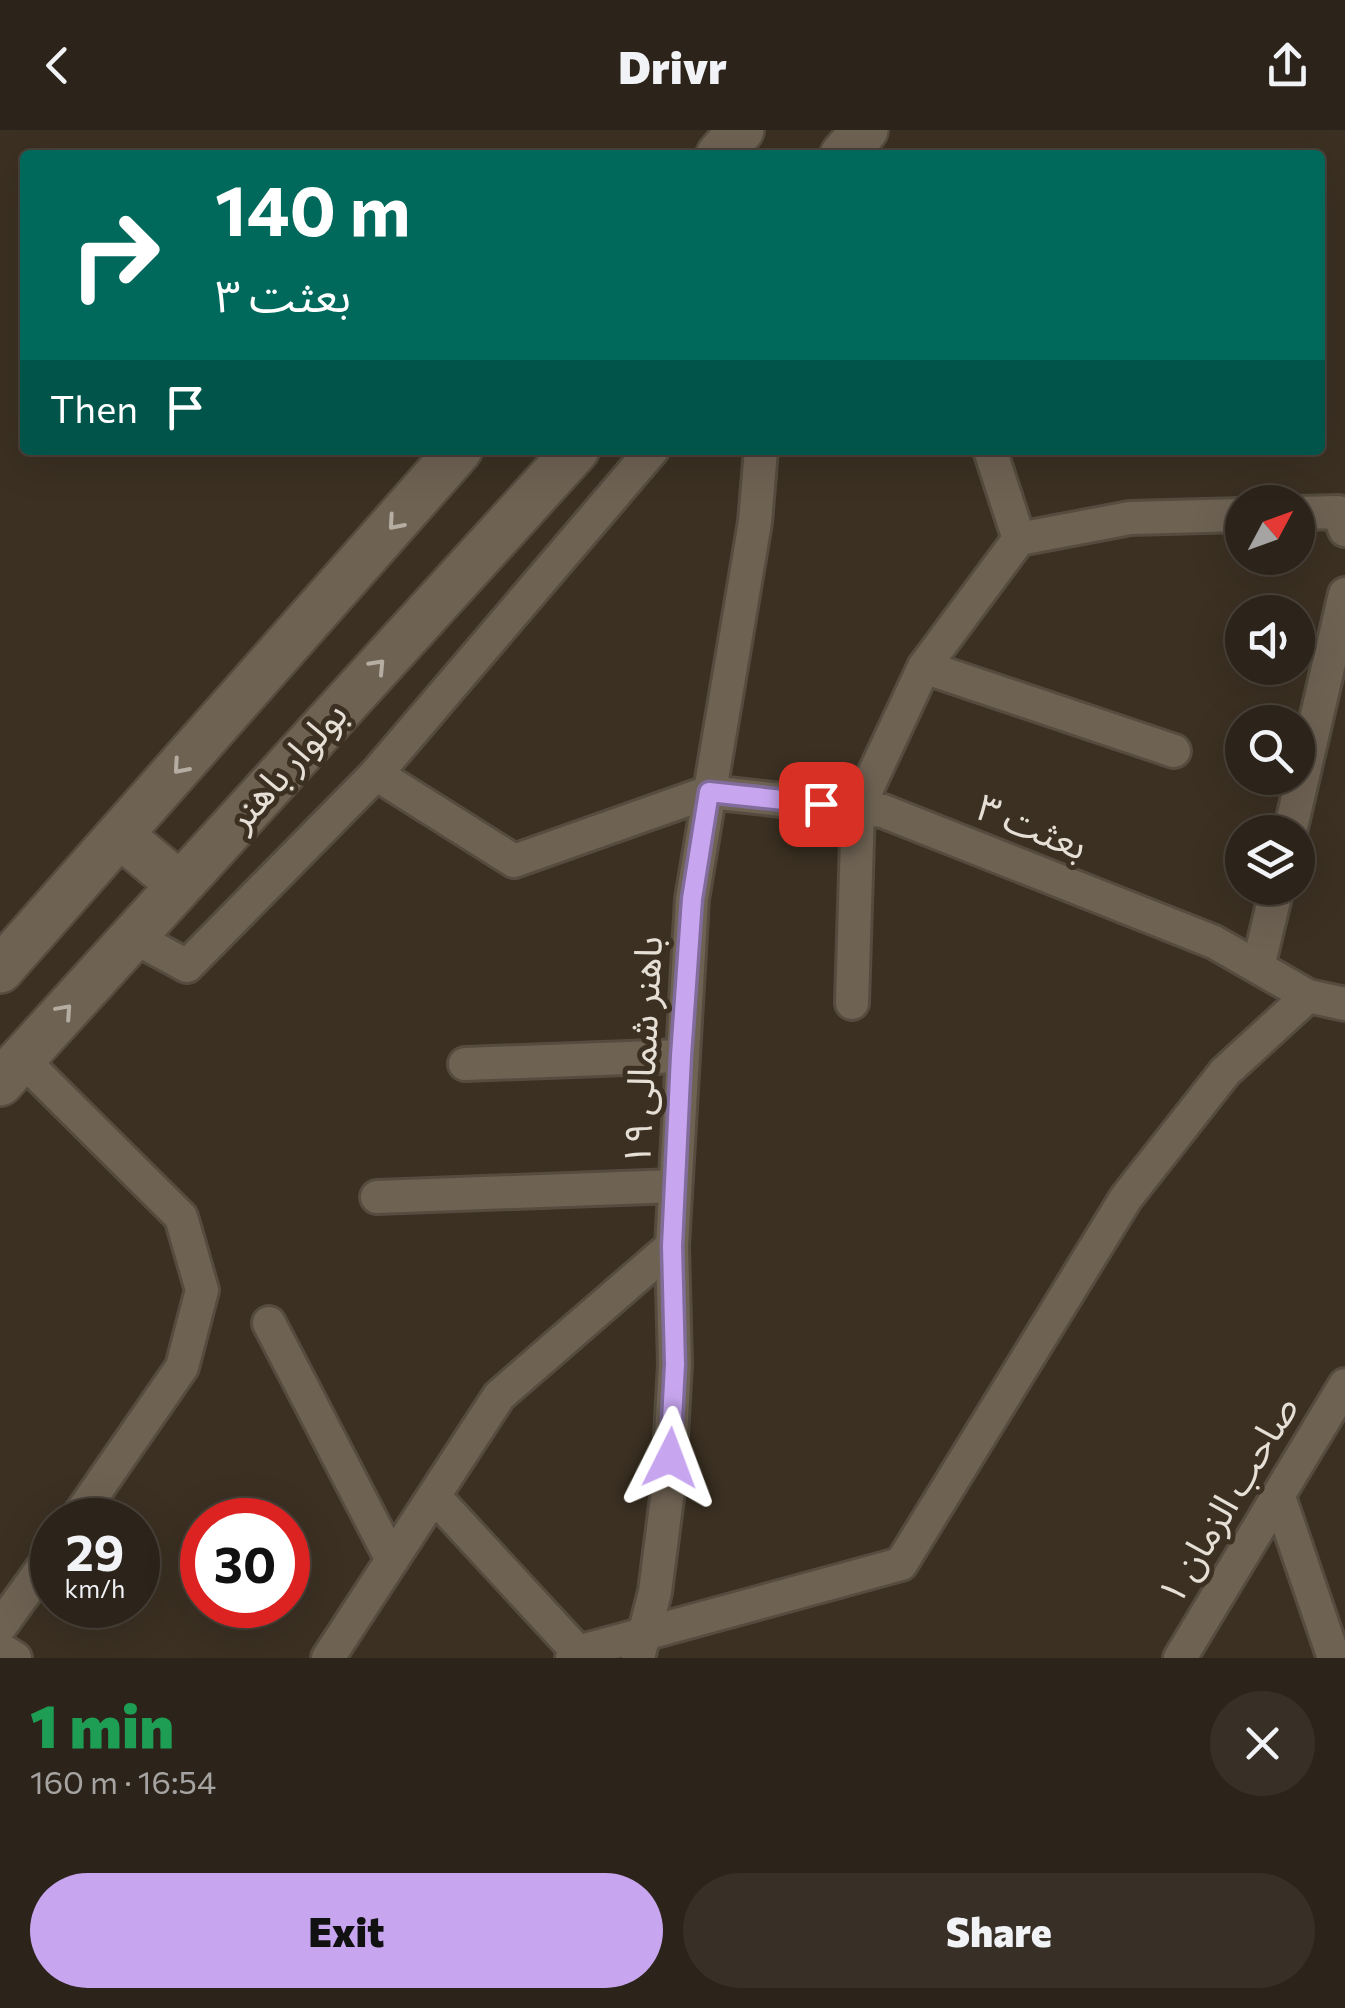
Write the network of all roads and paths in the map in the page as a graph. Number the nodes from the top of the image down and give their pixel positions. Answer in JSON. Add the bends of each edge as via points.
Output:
{"nodes":[{"id":1,"x":741,"y":130,"type":"edge"},
{"id":2,"x":865,"y":130,"type":"edge"},
{"id":3,"x":723,"y":150,"type":"edge"},
{"id":4,"x":847,"y":150,"type":"edge"},
{"id":5,"x":455,"y":455,"type":"edge"},
{"id":6,"x":571,"y":455,"type":"edge"},
{"id":7,"x":648,"y":455,"type":"edge"},
{"id":8,"x":761,"y":455,"type":"edge"},
{"id":9,"x":992,"y":455,"type":"edge"},
{"id":10,"x":1315,"y":513,"type":"edge"},
{"id":11,"x":1225,"y":515,"type":"edge"},
{"id":12,"x":1345,"y":530,"type":"edge"},
{"id":13,"x":1019,"y":539,"type":"junction"},
{"id":14,"x":1345,"y":594,"type":"edge"},
{"id":15,"x":924,"y":668,"type":"junction"},
{"id":16,"x":1174,"y":751,"type":"dead end"},
{"id":17,"x":376,"y":774,"type":"junction"},
{"id":18,"x":709,"y":792,"type":"junction"},
{"id":19,"x":858,"y":808,"type":"junction"},
{"id":20,"x":1294,"y":815,"type":"edge"},
{"id":21,"x":120,"y":834,"type":"junction"},
{"id":22,"x":179,"y":884,"type":"junction"},
{"id":23,"x":1273,"y":905,"type":"edge"},
{"id":24,"x":132,"y":936,"type":"junction"},
{"id":25,"x":1258,"y":967,"type":"junction"},
{"id":26,"x":0,"y":970,"type":"edge"},
{"id":27,"x":1308,"y":996,"type":"junction"},
{"id":28,"x":852,"y":1003,"type":"dead end"},
{"id":29,"x":1345,"y":1004,"type":"edge"},
{"id":30,"x":681,"y":1056,"type":"junction"},
{"id":31,"x":465,"y":1064,"type":"dead end"},
{"id":32,"x":11,"y":1071,"type":"edge"},
{"id":33,"x":676,"y":1186,"type":"junction"},
{"id":34,"x":377,"y":1198,"type":"dead end"},
{"id":35,"x":672,"y":1246,"type":"junction"},
{"id":36,"x":269,"y":1324,"type":"dead end"},
{"id":37,"x":1345,"y":1385,"type":"edge"},
{"id":38,"x":434,"y":1496,"type":"junction"},
{"id":39,"x":1279,"y":1497,"type":"junction"},
{"id":40,"x":91,"y":1498,"type":"edge"},
{"id":41,"x":392,"y":1560,"type":"junction"},
{"id":42,"x":30,"y":1585,"type":"edge"},
{"id":43,"x":0,"y":1628,"type":"edge"},
{"id":44,"x":641,"y":1645,"type":"edge"},
{"id":45,"x":0,"y":1650,"type":"edge"},
{"id":46,"x":575,"y":1655,"type":"edge"},
{"id":47,"x":15,"y":1658,"type":"edge"},
{"id":48,"x":328,"y":1658,"type":"edge"},
{"id":49,"x":1180,"y":1658,"type":"edge"},
{"id":50,"x":1334,"y":1658,"type":"edge"}],
"edges":[{"from":1,"to":3,"type":"main road"},
{"from":2,"to":4,"type":"main road"},
{"from":5,"to":21,"type":"main road","one_way":true},
{"from":22,"to":6,"type":"main road","name":"بولوار باهنر","one_way":true},
{"from":7,"to":17,"type":"street"},
{"from":8,"to":18,"type":"street","name":"باهنر شمالی ۱۹"},
{"from":9,"to":13,"type":"street"},
{"from":10,"to":12,"type":"street","via":[[1338,512]]},
{"from":11,"to":13,"type":"street","via":[[1130,518]]},
{"from":13,"to":15,"type":"street"},
{"from":14,"to":20,"type":"street"},
{"from":15,"to":16,"type":"street"},
{"from":15,"to":19,"type":"street"},
{"from":17,"to":18,"type":"street","via":[[514,860]]},
{"from":17,"to":24,"type":"street","via":[[188,966]]},
{"from":18,"to":19,"type":"street","name":"بعثت ۳"},
{"from":18,"to":30,"type":"street","name":"باهنر شمالی ۱۹","via":[[692,899]]},
{"from":19,"to":25,"type":"street","name":"بعثت ۳","via":[[883,811],[1214,942]]},
{"from":19,"to":28,"type":"street"},
{"from":21,"to":22,"type":"main road"},
{"from":21,"to":26,"type":"main road"},
{"from":22,"to":24,"type":"main road","name":"بولوار باهنر"},
{"from":23,"to":25,"type":"street"},
{"from":32,"to":24,"type":"main road","name":"بولوار باهنر","one_way":true},
{"from":25,"to":27,"type":"street","name":"بعثت ۳"},
{"from":27,"to":29,"type":"street","name":"بعثت ۳"},
{"from":27,"to":44,"type":"street","via":[[1225,1072],[1126,1198],[901,1564]]},
{"from":30,"to":31,"type":"street"},
{"from":30,"to":33,"type":"street","name":"باهنر شمالی ۱۹"},
{"from":32,"to":40,"type":"street","via":[[181,1217],[202,1290],[182,1367]]},
{"from":33,"to":34,"type":"street"},
{"from":33,"to":35,"type":"street","name":"باهنر شمالی ۱۹"},
{"from":35,"to":38,"type":"street","via":[[499,1396]]},
{"from":35,"to":44,"type":"street","name":"باهنر شمالی ۱۹","via":[[668,1490]]},
{"from":36,"to":41,"type":"street"},
{"from":37,"to":39,"type":"street","name":"صاحب الزمان ۱"},
{"from":38,"to":41,"type":"street"},
{"from":38,"to":46,"type":"street"},
{"from":39,"to":49,"type":"street","name":"صاحب الزمان ۱"},
{"from":39,"to":50,"type":"street"},
{"from":41,"to":48,"type":"street"},
{"from":42,"to":43,"type":"street"},
{"from":44,"to":46,"type":"street"},
{"from":45,"to":47,"type":"street"}]}
